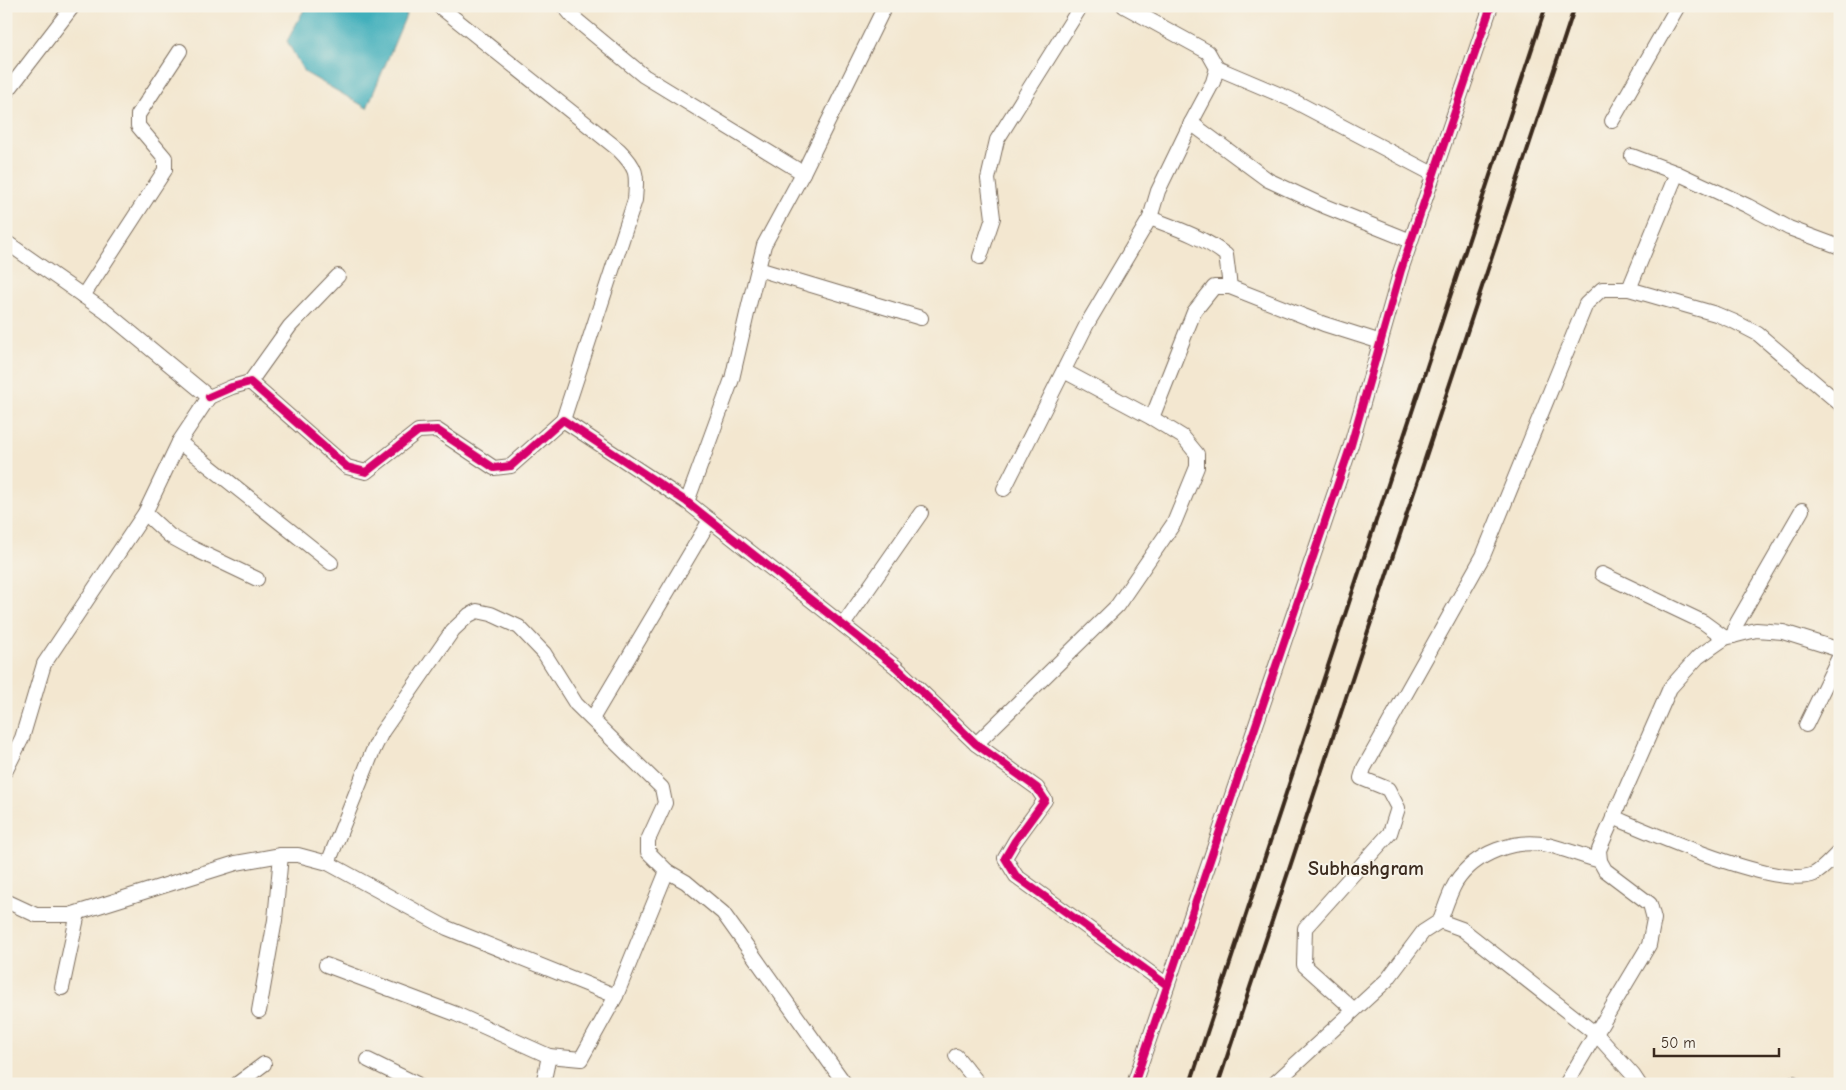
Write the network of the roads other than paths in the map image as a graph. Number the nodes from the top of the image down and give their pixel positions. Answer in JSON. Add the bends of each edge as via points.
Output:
{"nodes":[{"id":1,"x":73,"y":6,"type":"edge"},
{"id":2,"x":439,"y":6,"type":"edge"},
{"id":3,"x":564,"y":6,"type":"edge"},
{"id":4,"x":885,"y":6,"type":"edge"},
{"id":5,"x":1081,"y":6,"type":"edge"},
{"id":6,"x":1124,"y":6,"type":"edge"},
{"id":7,"x":1490,"y":6,"type":"edge"},
{"id":8,"x":1678,"y":6,"type":"edge"},
{"id":9,"x":180,"y":51,"type":"dead end"},
{"id":10,"x":1217,"y":68,"type":"junction"},
{"id":11,"x":6,"y":93,"type":"edge"},
{"id":12,"x":1612,"y":121,"type":"dead end"},
{"id":13,"x":1191,"y":123,"type":"junction"},
{"id":14,"x":1632,"y":156,"type":"dead end"},
{"id":15,"x":803,"y":173,"type":"junction"},
{"id":16,"x":1677,"y":173,"type":"junction"},
{"id":17,"x":1434,"y":174,"type":"junction"},
{"id":18,"x":1150,"y":218,"type":"junction"},
{"id":19,"x":1411,"y":241,"type":"junction"},
{"id":20,"x":6,"y":242,"type":"edge"},
{"id":21,"x":1840,"y":246,"type":"edge"},
{"id":22,"x":980,"y":257,"type":"dead end"},
{"id":23,"x":758,"y":269,"type":"junction"},
{"id":24,"x":338,"y":276,"type":"dead end"},
{"id":25,"x":1230,"y":287,"type":"junction"},
{"id":26,"x":1629,"y":289,"type":"junction"},
{"id":27,"x":83,"y":296,"type":"junction"},
{"id":28,"x":921,"y":318,"type":"dead end"},
{"id":29,"x":1381,"y":342,"type":"junction"},
{"id":30,"x":1064,"y":371,"type":"junction"},
{"id":31,"x":250,"y":382,"type":"junction"},
{"id":32,"x":209,"y":397,"type":"junction"},
{"id":33,"x":1840,"y":404,"type":"edge"},
{"id":34,"x":1152,"y":418,"type":"junction"},
{"id":35,"x":562,"y":420,"type":"junction"},
{"id":36,"x":179,"y":442,"type":"junction"},
{"id":37,"x":1004,"y":489,"type":"dead end"},
{"id":38,"x":687,"y":502,"type":"junction"},
{"id":39,"x":1802,"y":510,"type":"dead end"},
{"id":40,"x":921,"y":513,"type":"dead end"},
{"id":41,"x":145,"y":514,"type":"junction"},
{"id":42,"x":710,"y":520,"type":"junction"},
{"id":43,"x":332,"y":563,"type":"dead end"},
{"id":44,"x":1602,"y":574,"type":"dead end"},
{"id":45,"x":256,"y":578,"type":"dead end"},
{"id":46,"x":843,"y":625,"type":"junction"},
{"id":47,"x":1729,"y":637,"type":"junction"},
{"id":48,"x":1840,"y":650,"type":"edge"},
{"id":49,"x":1840,"y":655,"type":"edge"},
{"id":50,"x":592,"y":719,"type":"junction"},
{"id":51,"x":1806,"y":725,"type":"dead end"},
{"id":52,"x":976,"y":744,"type":"junction"},
{"id":53,"x":6,"y":770,"type":"edge"},
{"id":54,"x":1613,"y":817,"type":"junction"},
{"id":55,"x":1840,"y":851,"type":"edge"},
{"id":56,"x":281,"y":855,"type":"junction"},
{"id":57,"x":1600,"y":861,"type":"junction"},
{"id":58,"x":328,"y":863,"type":"junction"},
{"id":59,"x":668,"y":871,"type":"junction"},
{"id":60,"x":6,"y":901,"type":"edge"},
{"id":61,"x":78,"y":913,"type":"junction"},
{"id":62,"x":1440,"y":921,"type":"junction"},
{"id":63,"x":326,"y":965,"type":"dead end"},
{"id":64,"x":1167,"y":985,"type":"junction"},
{"id":65,"x":62,"y":988,"type":"dead end"},
{"id":66,"x":616,"y":996,"type":"junction"},
{"id":67,"x":1354,"y":1010,"type":"junction"},
{"id":68,"x":259,"y":1011,"type":"dead end"},
{"id":69,"x":1597,"y":1034,"type":"junction"},
{"id":70,"x":549,"y":1056,"type":"junction"},
{"id":71,"x":956,"y":1056,"type":"dead end"},
{"id":72,"x":368,"y":1060,"type":"dead end"},
{"id":73,"x":264,"y":1064,"type":"dead end"},
{"id":74,"x":237,"y":1084,"type":"edge"},
{"id":75,"x":417,"y":1084,"type":"edge"},
{"id":76,"x":543,"y":1084,"type":"edge"},
{"id":77,"x":845,"y":1084,"type":"edge"},
{"id":78,"x":979,"y":1084,"type":"edge"},
{"id":79,"x":1134,"y":1084,"type":"edge"},
{"id":80,"x":1274,"y":1084,"type":"edge"},
{"id":81,"x":1566,"y":1084,"type":"edge"},
{"id":82,"x":1639,"y":1084,"type":"edge"}],
"edges":[{"from":1,"to":11,"type":"street"},
{"from":2,"to":35,"type":"street","via":[[619,150],[632,164],[637,180],[635,200]]},
{"from":3,"to":15,"type":"street","via":[[644,76]]},
{"from":4,"to":15,"type":"street"},
{"from":5,"to":22,"type":"street","via":[[997,140],[988,178],[993,218]]},
{"from":6,"to":10,"type":"street","via":[[1208,52]]},
{"from":7,"to":17,"type":"street"},
{"from":8,"to":12,"type":"street"},
{"from":9,"to":27,"type":"street","via":[[138,115],[138,126],[165,158],[165,170]]},
{"from":10,"to":13,"type":"street"},
{"from":10,"to":17,"type":"street","via":[[1290,99]]},
{"from":13,"to":18,"type":"street","via":[[1158,191]]},
{"from":13,"to":19,"type":"street","via":[[1268,180]]},
{"from":14,"to":16,"type":"street"},
{"from":15,"to":23,"type":"street","via":[[764,245]]},
{"from":16,"to":21,"type":"street","via":[[1788,228]]},
{"from":16,"to":26,"type":"street"},
{"from":17,"to":19,"type":"street"},
{"from":18,"to":25,"type":"street","via":[[1199,237],[1226,255]]},
{"from":18,"to":30,"type":"street","via":[[1087,324]]},
{"from":19,"to":29,"type":"street"},
{"from":20,"to":27,"type":"street"},
{"from":23,"to":28,"type":"street"},
{"from":23,"to":38,"type":"street","via":[[732,379]]},
{"from":24,"to":31,"type":"street","via":[[290,326]]},
{"from":25,"to":29,"type":"street","via":[[1324,324]]},
{"from":25,"to":34,"type":"street","via":[[1214,287],[1194,312]]},
{"from":26,"to":33,"type":"street","via":[[1716,314],[1758,334]]},
{"from":26,"to":67,"type":"street","via":[[1602,289],[1586,304],[1483,556],[1364,768],[1361,778],[1388,789],[1398,808],[1390,833],[1305,928],[1304,965]]},
{"from":27,"to":32,"type":"street"},
{"from":29,"to":64,"type":"street","via":[[1351,445]]},
{"from":30,"to":34,"type":"street"},
{"from":30,"to":37,"type":"street"},
{"from":31,"to":32,"type":"street"},
{"from":31,"to":35,"type":"street","via":[[347,467],[366,472],[418,431],[437,430],[494,468],[511,466]]},
{"from":32,"to":36,"type":"street"},
{"from":34,"to":52,"type":"street","via":[[1183,437],[1196,454],[1197,467],[1174,523],[1117,606]]},
{"from":35,"to":38,"type":"street"},
{"from":36,"to":41,"type":"street"},
{"from":36,"to":43,"type":"street"},
{"from":38,"to":42,"type":"street"},
{"from":39,"to":47,"type":"street"},
{"from":40,"to":46,"type":"street"},
{"from":41,"to":45,"type":"street","via":[[170,536]]},
{"from":41,"to":53,"type":"street","via":[[44,664],[22,738]]},
{"from":42,"to":46,"type":"street"},
{"from":42,"to":50,"type":"street"},
{"from":44,"to":47,"type":"street"},
{"from":46,"to":52,"type":"street","via":[[896,667]]},
{"from":47,"to":48,"type":"street","via":[[1756,630],[1783,632]]},
{"from":47,"to":54,"type":"street","via":[[1698,657],[1670,688]]},
{"from":49,"to":51,"type":"street"},
{"from":50,"to":58,"type":"street","via":[[576,704],[544,653],[519,627],[492,614],[477,611],[469,615],[453,630],[382,732]]},
{"from":50,"to":59,"type":"street","via":[[662,788],[665,802],[648,840],[648,852]]},
{"from":52,"to":64,"type":"street","via":[[1037,788],[1044,800],[1005,858],[1016,876]]},
{"from":54,"to":55,"type":"street","via":[[1710,857],[1773,874],[1799,877],[1814,874]]},
{"from":54,"to":57,"type":"street","via":[[1600,850]]},
{"from":56,"to":58,"type":"street","via":[[298,855]]},
{"from":56,"to":61,"type":"street","via":[[236,863]]},
{"from":56,"to":68,"type":"street","via":[[275,920]]},
{"from":57,"to":62,"type":"street","via":[[1547,845],[1526,842],[1506,846],[1483,857],[1458,879]]},
{"from":57,"to":69,"type":"street","via":[[1605,870],[1650,904],[1654,919],[1649,945]]},
{"from":58,"to":66,"type":"street","via":[[446,928]]},
{"from":59,"to":66,"type":"street"},
{"from":59,"to":77,"type":"street","via":[[723,913]]},
{"from":60,"to":61,"type":"street","via":[[36,915]]},
{"from":61,"to":65,"type":"street"},
{"from":62,"to":67,"type":"street","via":[[1423,932],[1387,980]]},
{"from":62,"to":69,"type":"street","via":[[1462,930]]},
{"from":63,"to":70,"type":"street","via":[[456,1014]]},
{"from":64,"to":79,"type":"street"},
{"from":66,"to":70,"type":"street","via":[[581,1059]]},
{"from":67,"to":80,"type":"street"},
{"from":69,"to":81,"type":"street"},
{"from":69,"to":82,"type":"street"},
{"from":70,"to":76,"type":"street"},
{"from":71,"to":78,"type":"street"},
{"from":72,"to":75,"type":"street"},
{"from":73,"to":74,"type":"street"}]}
